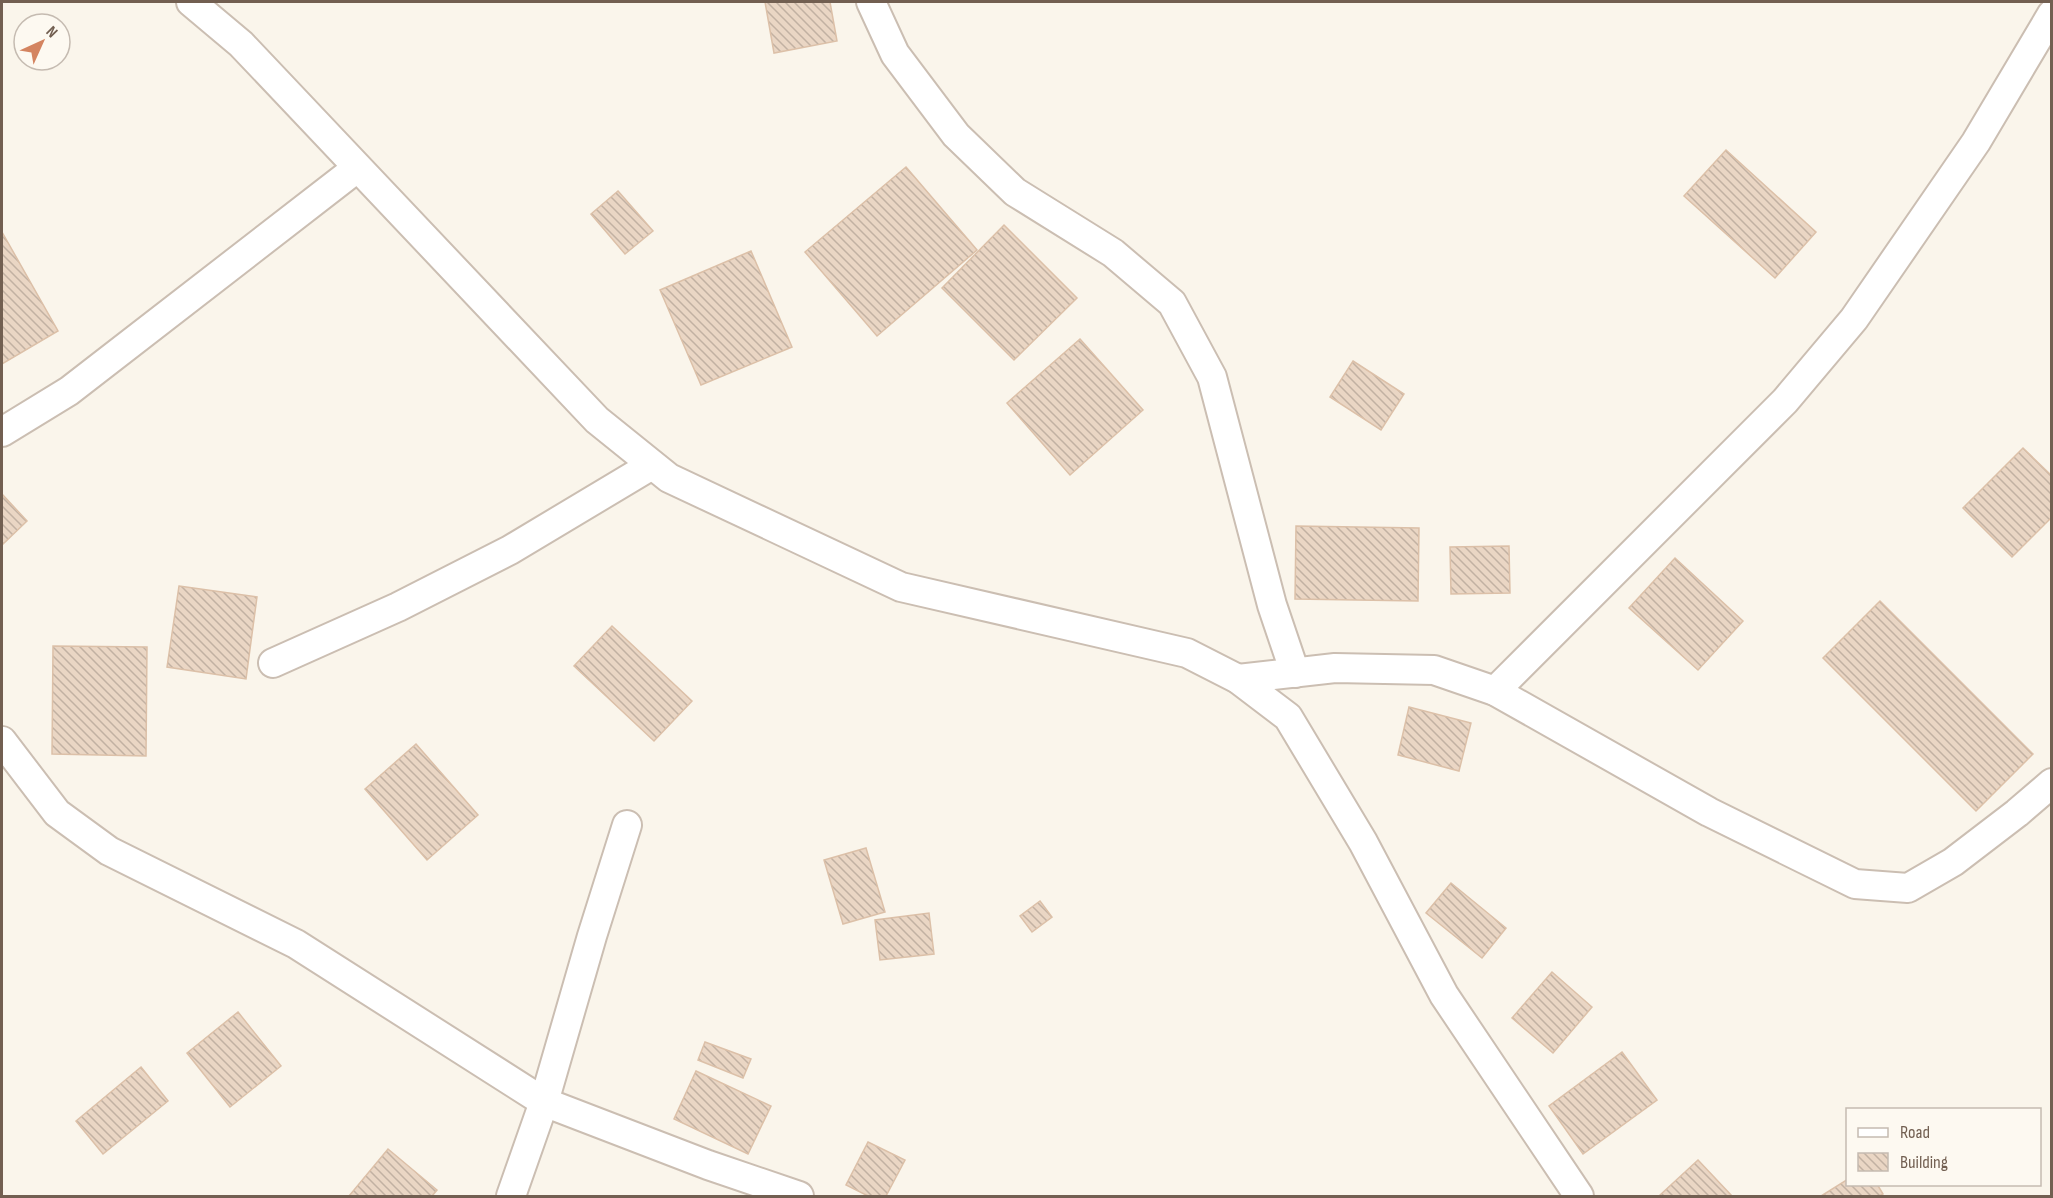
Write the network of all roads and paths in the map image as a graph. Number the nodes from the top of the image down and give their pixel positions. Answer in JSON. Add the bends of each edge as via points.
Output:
{"nodes":[{"id":1,"x":191,"y":2,"type":"edge"},
{"id":2,"x":871,"y":2,"type":"edge"},
{"id":3,"x":2052,"y":14,"type":"edge"},
{"id":4,"x":357,"y":168,"type":"junction"},
{"id":5,"x":2,"y":432,"type":"edge"},
{"id":6,"x":652,"y":465,"type":"junction"},
{"id":7,"x":273,"y":663,"type":"dead end"},
{"id":8,"x":1295,"y":673,"type":"junction"},
{"id":9,"x":1238,"y":680,"type":"junction"},
{"id":10,"x":1495,"y":691,"type":"junction"},
{"id":11,"x":2,"y":741,"type":"edge"},
{"id":12,"x":2052,"y":783,"type":"edge"},
{"id":13,"x":627,"y":825,"type":"dead end"},
{"id":14,"x":544,"y":1102,"type":"junction"},
{"id":15,"x":511,"y":1197,"type":"edge"},
{"id":16,"x":799,"y":1197,"type":"edge"},
{"id":17,"x":1579,"y":1197,"type":"edge"}],
"edges":[{"from":1,"to":4,"type":"street","via":[[241,44]]},
{"from":2,"to":8,"type":"street","via":[[895,54],[956,135],[1016,192],[1113,253],[1172,303],[1212,377],[1272,605]]},
{"from":3,"to":10,"type":"street","via":[[1976,142],[1854,319],[1785,401]]},
{"from":4,"to":5,"type":"street","via":[[69,391]]},
{"from":4,"to":6,"type":"street","via":[[597,420]]},
{"from":6,"to":7,"type":"street","via":[[510,550],[398,607]]},
{"from":6,"to":9,"type":"street","via":[[669,478],[901,587],[1186,653]]},
{"from":8,"to":9,"type":"street"},
{"from":8,"to":10,"type":"street","via":[[1335,668],[1434,670]]},
{"from":9,"to":17,"type":"street","via":[[1288,717],[1363,842],[1444,995]]},
{"from":10,"to":12,"type":"street","via":[[1709,812],[1855,884],[1908,888],[1953,861]]},
{"from":11,"to":14,"type":"street","via":[[57,813],[110,851],[296,944]]},
{"from":13,"to":14,"type":"street"},
{"from":14,"to":15,"type":"street"},
{"from":14,"to":16,"type":"street"}]}
